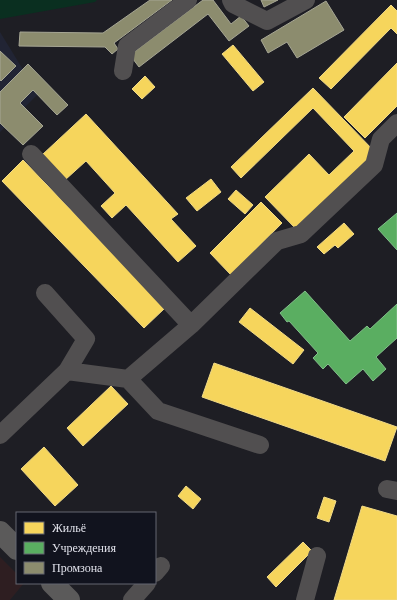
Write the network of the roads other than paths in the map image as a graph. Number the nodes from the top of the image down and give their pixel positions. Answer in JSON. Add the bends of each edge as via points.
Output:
{"nodes":[{"id":1,"x":188,"y":0,"type":"edge"},
{"id":2,"x":231,"y":0,"type":"edge"},
{"id":3,"x":306,"y":0,"type":"edge"},
{"id":4,"x":123,"y":70,"type":"dead end"},
{"id":5,"x":397,"y":123,"type":"edge"},
{"id":6,"x":31,"y":154,"type":"dead end"},
{"id":7,"x":45,"y":293,"type":"dead end"},
{"id":8,"x":191,"y":325,"type":"junction"},
{"id":9,"x":67,"y":371,"type":"junction"},
{"id":10,"x":128,"y":380,"type":"junction"},
{"id":11,"x":0,"y":435,"type":"edge"},
{"id":12,"x":260,"y":445,"type":"dead end"},
{"id":13,"x":0,"y":532,"type":"edge"},
{"id":14,"x":16,"y":548,"type":"edge"},
{"id":15,"x":317,"y":556,"type":"dead end"},
{"id":16,"x":53,"y":584,"type":"edge"},
{"id":17,"x":146,"y":584,"type":"edge"},
{"id":18,"x":70,"y":600,"type":"edge"},
{"id":19,"x":132,"y":600,"type":"edge"},
{"id":20,"x":305,"y":600,"type":"edge"}],
"edges":[{"from":1,"to":4,"type":"lane","via":[[127,46]]},
{"from":2,"to":3,"type":"lane","via":[[233,4],[267,21]]},
{"from":5,"to":8,"type":"lane","via":[[381,139],[374,165],[300,234],[277,241]]},
{"from":6,"to":8,"type":"lane"},
{"from":7,"to":9,"type":"lane","via":[[86,339]]},
{"from":8,"to":10,"type":"lane"},
{"from":9,"to":10,"type":"lane"},
{"from":9,"to":11,"type":"lane"},
{"from":10,"to":12,"type":"lane","via":[[158,411]]},
{"from":13,"to":14,"type":"main road"},
{"from":15,"to":20,"type":"lane"},
{"from":16,"to":18,"type":"main road"},
{"from":17,"to":19,"type":"lane"}]}
